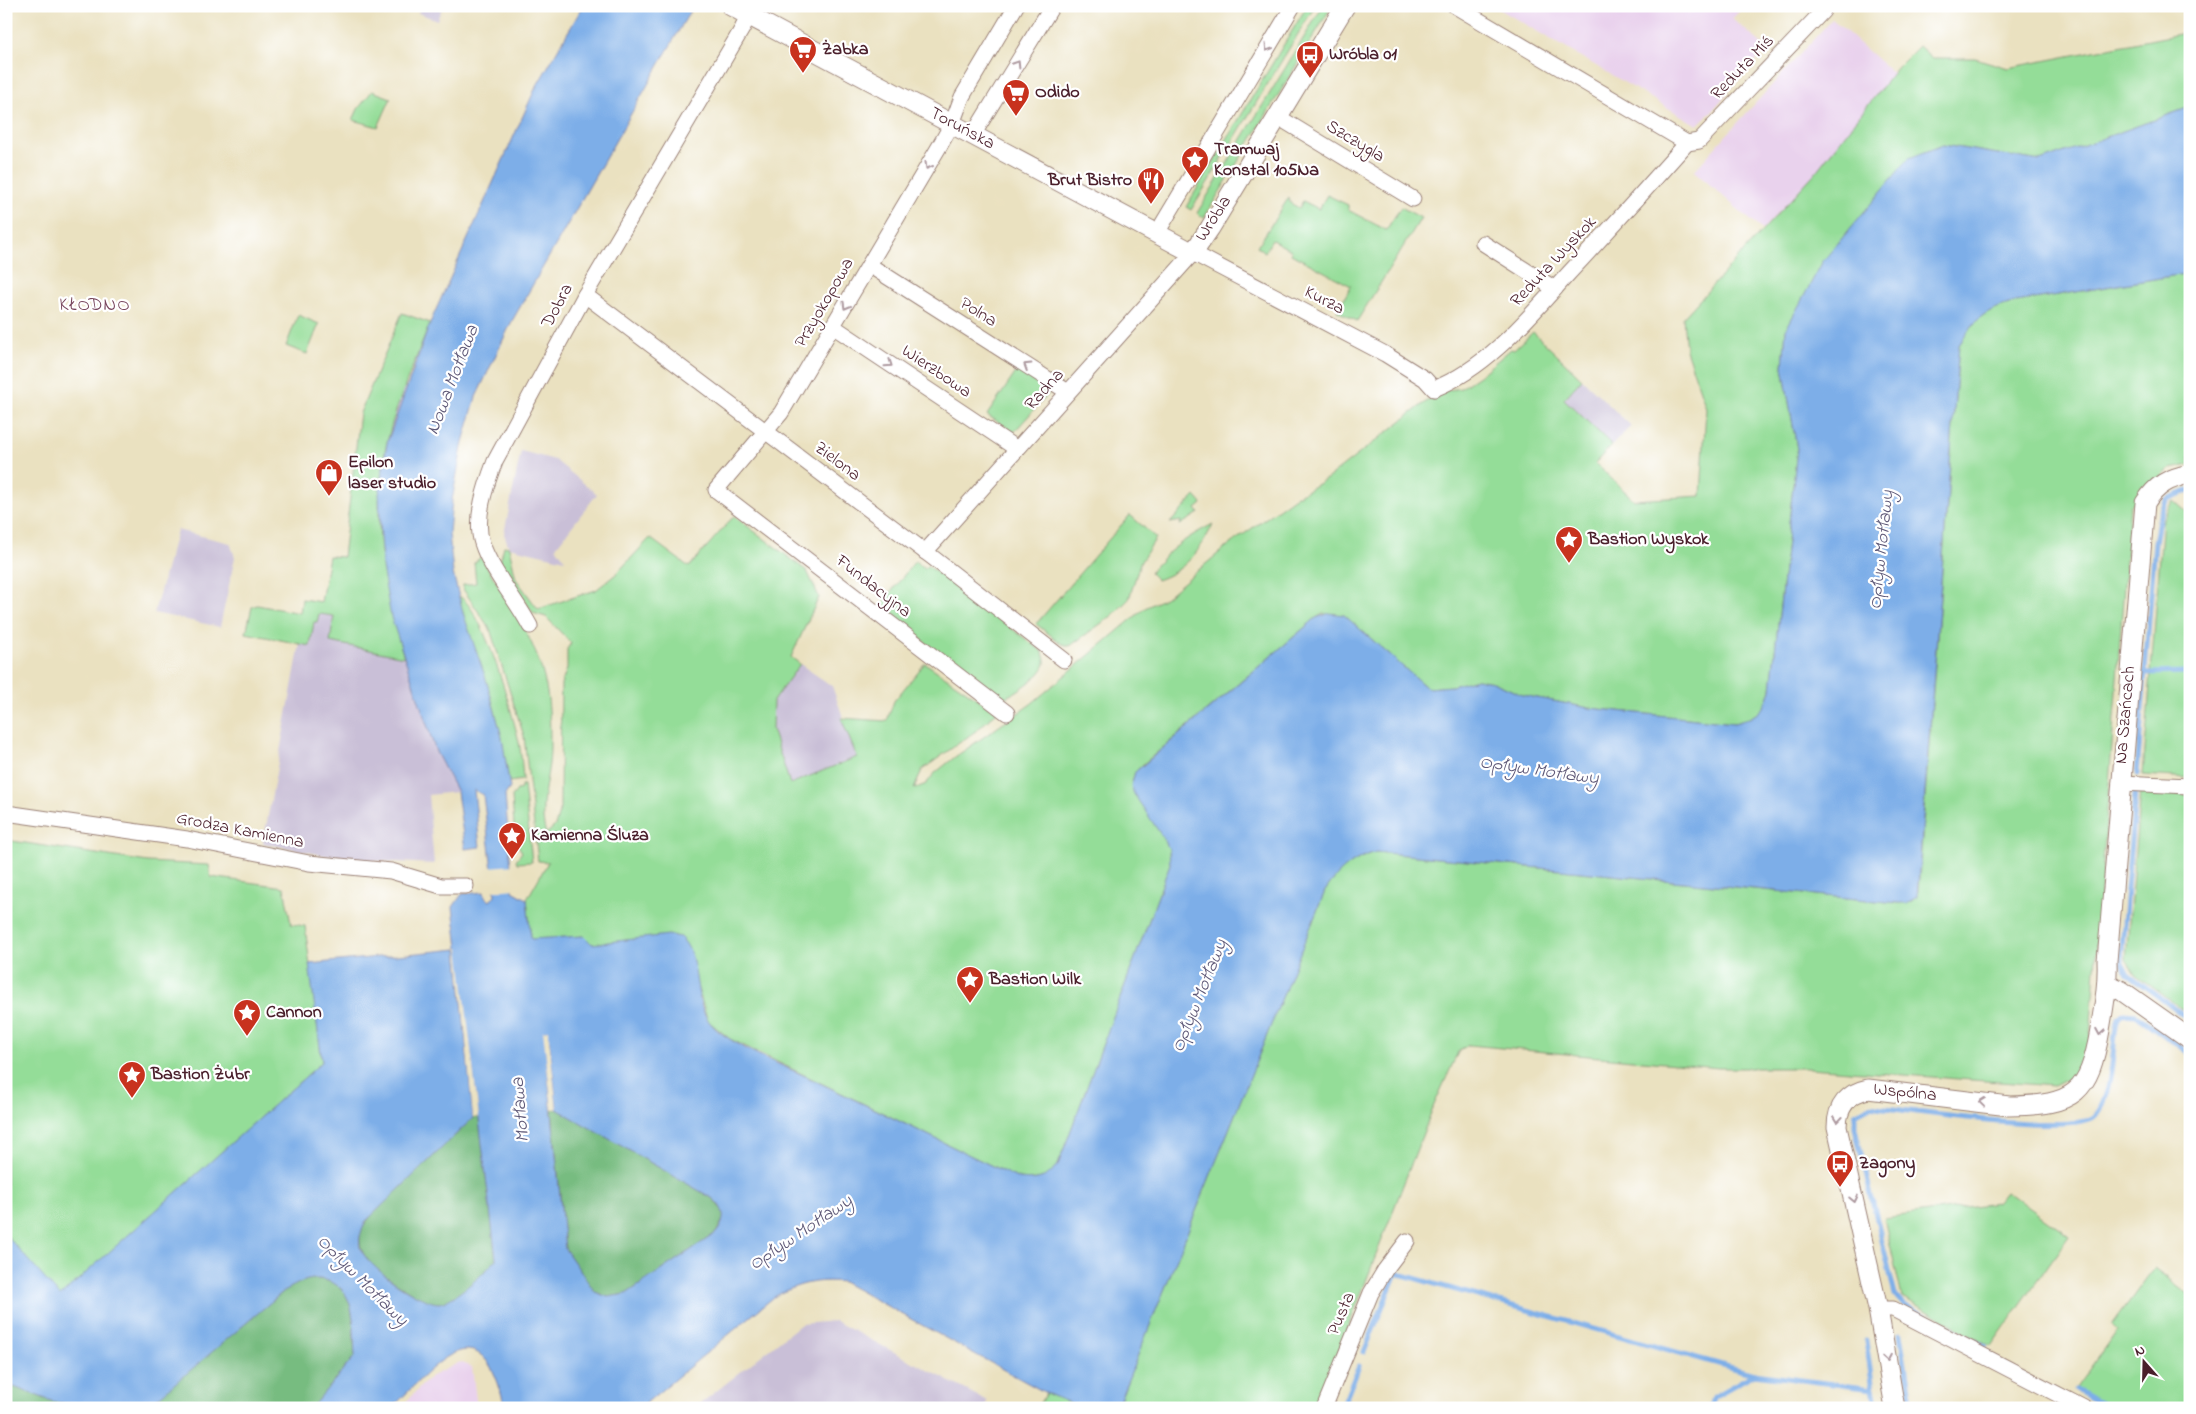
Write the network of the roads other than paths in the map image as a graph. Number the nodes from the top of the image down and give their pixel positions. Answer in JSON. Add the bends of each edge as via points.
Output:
{"nodes":[{"id":1,"x":731,"y":6,"type":"edge"},
{"id":2,"x":1016,"y":6,"type":"edge"},
{"id":3,"x":1052,"y":6,"type":"edge"},
{"id":4,"x":1293,"y":6,"type":"edge"},
{"id":5,"x":1345,"y":6,"type":"edge"},
{"id":6,"x":1455,"y":6,"type":"edge"},
{"id":7,"x":751,"y":10,"type":"edge"},
{"id":8,"x":1823,"y":11,"type":"dead end"},
{"id":9,"x":1278,"y":117,"type":"junction"},
{"id":10,"x":952,"y":124,"type":"junction"},
{"id":11,"x":973,"y":135,"type":"junction"},
{"id":12,"x":1687,"y":144,"type":"junction"},
{"id":13,"x":1413,"y":199,"type":"dead end"},
{"id":14,"x":1156,"y":233,"type":"junction"},
{"id":15,"x":1484,"y":243,"type":"dead end"},
{"id":16,"x":1192,"y":253,"type":"junction"},
{"id":17,"x":869,"y":265,"type":"junction"},
{"id":18,"x":1554,"y":289,"type":"junction"},
{"id":19,"x":585,"y":295,"type":"junction"},
{"id":20,"x":834,"y":327,"type":"junction"},
{"id":21,"x":1434,"y":388,"type":"joint"},
{"id":22,"x":1068,"y":392,"type":"junction"},
{"id":23,"x":767,"y":432,"type":"junction"},
{"id":24,"x":1017,"y":449,"type":"junction"},
{"id":25,"x":2190,"y":474,"type":"edge"},
{"id":26,"x":716,"y":490,"type":"joint"},
{"id":27,"x":924,"y":552,"type":"junction"},
{"id":28,"x":530,"y":626,"type":"dead end"},
{"id":29,"x":1064,"y":660,"type":"dead end"},
{"id":30,"x":1007,"y":713,"type":"dead end"},
{"id":31,"x":2120,"y":783,"type":"junction"},
{"id":32,"x":2190,"y":786,"type":"edge"},
{"id":33,"x":6,"y":813,"type":"edge"},
{"id":34,"x":466,"y":886,"type":"dead end"},
{"id":35,"x":2108,"y":984,"type":"junction"},
{"id":36,"x":2190,"y":1039,"type":"edge"},
{"id":37,"x":1407,"y":1241,"type":"dead end"},
{"id":38,"x":1878,"y":1309,"type":"junction"},
{"id":39,"x":1324,"y":1408,"type":"edge"},
{"id":40,"x":1896,"y":1408,"type":"edge"},
{"id":41,"x":2084,"y":1408,"type":"edge"}],
"edges":[{"from":1,"to":7,"type":"street","name":"Toruńska"},
{"from":2,"to":10,"type":"street","name":"Przyokopowa","via":[[962,97]]},
{"from":11,"to":3,"type":"street","one_way":true},
{"from":4,"to":14,"type":"street","one_way":true},
{"from":5,"to":9,"type":"street","name":"Wróbla"},
{"from":6,"to":12,"type":"street"},
{"from":7,"to":10,"type":"street","name":"Toruńska"},
{"from":7,"to":19,"type":"street","name":"Dobra","via":[[740,34]]},
{"from":8,"to":12,"type":"street","name":"Reduta Miś","via":[[1699,140]]},
{"from":9,"to":13,"type":"street","name":"Szczygla"},
{"from":9,"to":16,"type":"street","name":"Wróbla"},
{"from":10,"to":11,"type":"street","name":"Toruńska"},
{"from":10,"to":17,"type":"street","name":"Przyokopowa","one_way":true},
{"from":11,"to":14,"type":"street","name":"Toruńska"},
{"from":12,"to":18,"type":"street","name":"Reduta Wyskok"},
{"from":14,"to":16,"type":"street","name":"Toruńska"},
{"from":15,"to":18,"type":"street"},
{"from":16,"to":21,"type":"street","name":"Kurza","via":[[1385,354],[1426,378]]},
{"from":16,"to":22,"type":"street","name":"Radna"},
{"from":17,"to":20,"type":"street","name":"Przyokopowa","one_way":true},
{"from":22,"to":17,"type":"street","name":"Polna","one_way":true},
{"from":18,"to":21,"type":"street","name":"Reduta Wyskok","via":[[1502,343],[1471,369]]},
{"from":19,"to":23,"type":"street","name":"Zielona"},
{"from":19,"to":28,"type":"street","name":"Dobra","via":[[495,461],[486,484],[481,542]]},
{"from":20,"to":23,"type":"street","name":"Przyokopowa"},
{"from":20,"to":24,"type":"street","name":"Wierzbowa","one_way":true},
{"from":22,"to":24,"type":"street","name":"Radna"},
{"from":23,"to":26,"type":"street","name":"Przyokopowa"},
{"from":23,"to":27,"type":"street","name":"Zielona"},
{"from":24,"to":27,"type":"street","name":"Radna"},
{"from":25,"to":31,"type":"street","name":"Na Szańcach","via":[[2167,480],[2153,489],[2145,503]]},
{"from":26,"to":30,"type":"street","name":"Fundacyjna"},
{"from":27,"to":29,"type":"street","name":"Zielona"},
{"from":31,"to":32,"type":"street"},
{"from":31,"to":35,"type":"street","name":"Na Szańcach"},
{"from":33,"to":34,"type":"street","name":"Grodza Kamienna","via":[[187,839],[308,863],[391,871],[441,886]]},
{"from":35,"to":36,"type":"street"},
{"from":35,"to":38,"type":"street","name":"Wspólna","one_way":true,"via":[[2093,1068],[2083,1084],[2066,1097],[2038,1104],[2009,1106],[1868,1089],[1859,1090],[1844,1101],[1837,1127]]},
{"from":37,"to":39,"type":"street","name":"Pusta","via":[[1370,1293]]},
{"from":38,"to":40,"type":"street","name":"Wspólna","one_way":true},
{"from":38,"to":41,"type":"street","via":[[1893,1309]]}]}
